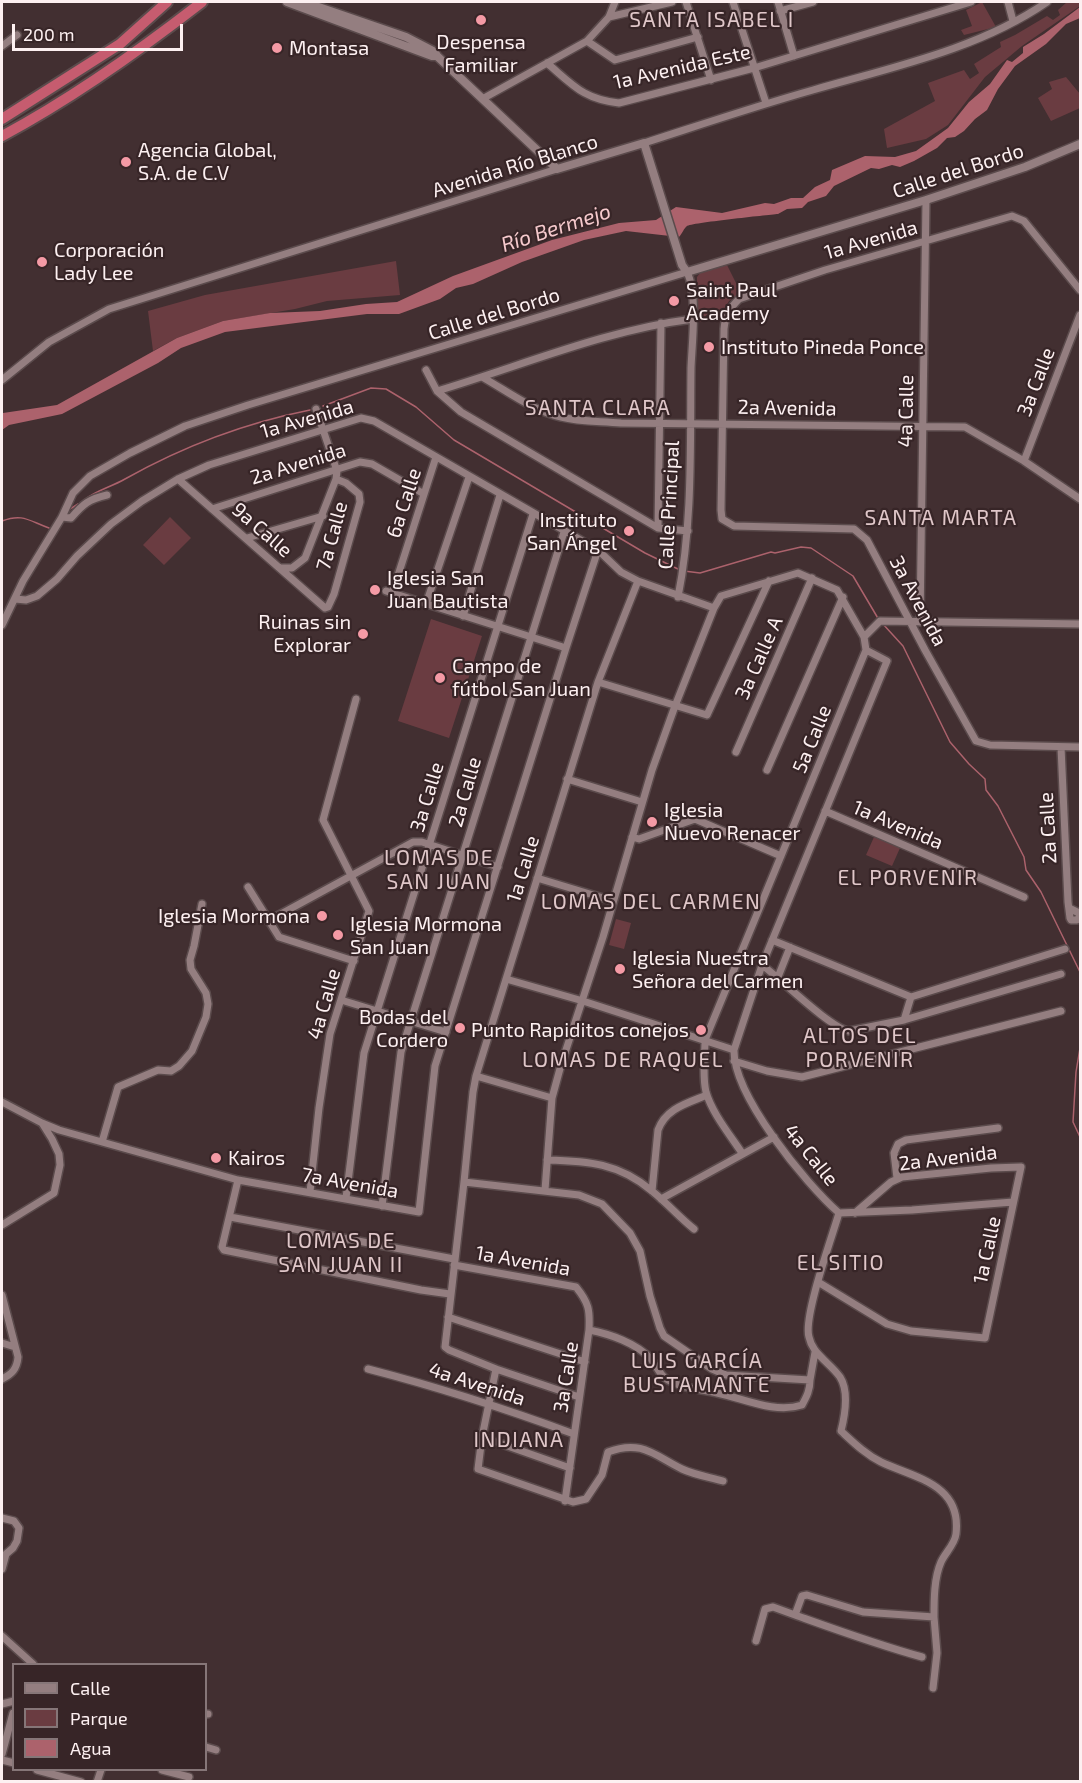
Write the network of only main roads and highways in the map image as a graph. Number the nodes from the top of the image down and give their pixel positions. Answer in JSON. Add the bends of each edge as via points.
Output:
{"nodes":[{"id":1,"x":167,"y":2,"type":"edge"},
{"id":2,"x":172,"y":2,"type":"edge"},
{"id":3,"x":202,"y":2,"type":"edge"},
{"id":4,"x":209,"y":2,"type":"edge"},
{"id":5,"x":133,"y":32,"type":"junction"},
{"id":6,"x":2,"y":119,"type":"edge"},
{"id":7,"x":21,"y":125,"type":"junction"},
{"id":8,"x":2,"y":136,"type":"edge"}],
"edges":[{"from":1,"to":5,"type":"highway"},
{"from":2,"to":5,"type":"highway"},
{"from":3,"to":7,"type":"highway","via":[[101,76]]},
{"from":4,"to":7,"type":"highway","via":[[112,73],[52,111]]},
{"from":5,"to":6,"type":"highway"},
{"from":7,"to":8,"type":"highway"}]}
